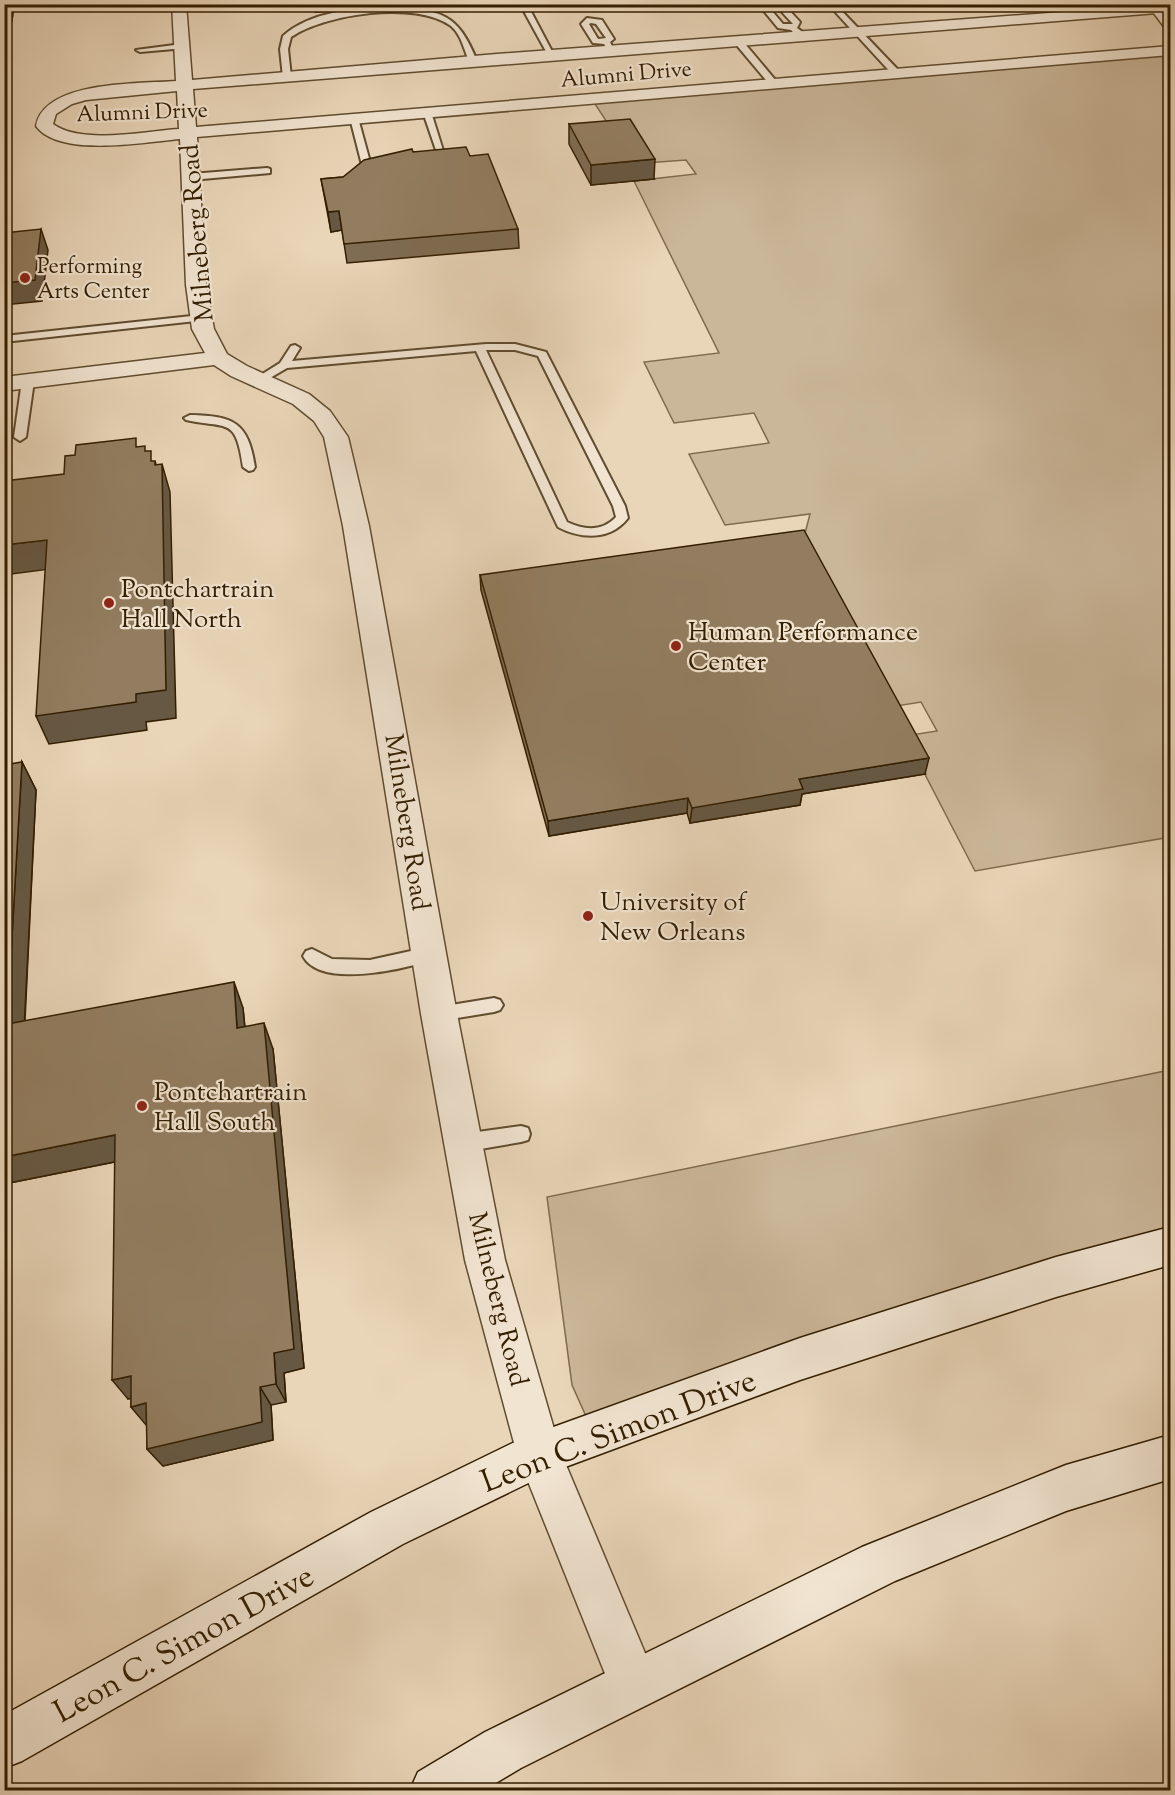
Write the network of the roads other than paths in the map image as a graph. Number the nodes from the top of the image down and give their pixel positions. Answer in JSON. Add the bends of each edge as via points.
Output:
{"nodes":[{"id":1,"x":179,"y":4,"type":"edge"},
{"id":2,"x":524,"y":4,"type":"edge"},
{"id":3,"x":831,"y":4,"type":"edge"},
{"id":4,"x":1161,"y":7,"type":"edge"},
{"id":5,"x":1170,"y":25,"type":"edge"},
{"id":6,"x":856,"y":31,"type":"junction"},
{"id":7,"x":736,"y":40,"type":"junction"},
{"id":8,"x":182,"y":46,"type":"junction"},
{"id":9,"x":140,"y":50,"type":"dead end"},
{"id":10,"x":1170,"y":50,"type":"edge"},
{"id":11,"x":552,"y":55,"type":"junction"},
{"id":12,"x":473,"y":61,"type":"junction"},
{"id":13,"x":897,"y":74,"type":"junction"},
{"id":14,"x":287,"y":77,"type":"junction"},
{"id":15,"x":774,"y":84,"type":"junction"},
{"id":16,"x":185,"y":86,"type":"junction"},
{"id":17,"x":427,"y":112,"type":"junction"},
{"id":18,"x":354,"y":118,"type":"junction"},
{"id":19,"x":188,"y":133,"type":"junction"},
{"id":20,"x":424,"y":159,"type":"edge"},
{"id":21,"x":394,"y":162,"type":"edge"},
{"id":22,"x":267,"y":171,"type":"dead end"},
{"id":23,"x":191,"y":177,"type":"junction"},
{"id":24,"x":201,"y":318,"type":"junction"},
{"id":25,"x":4,"y":339,"type":"edge"},
{"id":26,"x":295,"y":348,"type":"dead end"},
{"id":27,"x":480,"y":348,"type":"junction"},
{"id":28,"x":218,"y":358,"type":"junction"},
{"id":29,"x":284,"y":366,"type":"junction"},
{"id":30,"x":259,"y":380,"type":"junction"},
{"id":31,"x":28,"y":381,"type":"junction"},
{"id":32,"x":4,"y":384,"type":"edge"},
{"id":33,"x":190,"y":418,"type":"dead end"},
{"id":34,"x":20,"y":437,"type":"dead end"},
{"id":35,"x":249,"y":467,"type":"dead end"},
{"id":36,"x":429,"y":954,"type":"junction"},
{"id":37,"x":312,"y":956,"type":"dead end"},
{"id":38,"x":494,"y":1005,"type":"dead end"},
{"id":39,"x":439,"y":1014,"type":"junction"},
{"id":40,"x":521,"y":1134,"type":"dead end"},
{"id":41,"x":463,"y":1143,"type":"junction"},
{"id":42,"x":1170,"y":1246,"type":"edge"},
{"id":43,"x":539,"y":1454,"type":"junction"},
{"id":44,"x":1170,"y":1457,"type":"edge"},
{"id":45,"x":633,"y":1684,"type":"junction"},
{"id":46,"x":4,"y":1743,"type":"edge"},
{"id":47,"x":436,"y":1791,"type":"edge"}],
"edges":[{"from":1,"to":8,"type":"street","name":"Milneberg Road"},
{"from":2,"to":11,"type":"lane"},
{"from":3,"to":6,"type":"lane"},
{"from":4,"to":5,"type":"street"},
{"from":4,"to":6,"type":"street","name":"Alumni Drive"},
{"from":6,"to":7,"type":"street","name":"Alumni Drive","via":[[797,32]]},
{"from":6,"to":13,"type":"lane"},
{"from":7,"to":11,"type":"street","name":"Alumni Drive","via":[[609,46]]},
{"from":7,"to":15,"type":"lane"},
{"from":8,"to":9,"type":"lane"},
{"from":8,"to":16,"type":"street","name":"Milneberg Road"},
{"from":10,"to":13,"type":"street","name":"Alumni Drive"},
{"from":11,"to":12,"type":"street","name":"Alumni Drive"},
{"from":12,"to":14,"type":"street","name":"Alumni Drive"},
{"from":12,"to":14,"type":"lane","via":[[458,28],[442,17],[407,11],[356,11],[313,20],[287,36]]},
{"from":13,"to":15,"type":"street","name":"Alumni Drive"},
{"from":14,"to":16,"type":"street","name":"Alumni Drive"},
{"from":15,"to":17,"type":"street","name":"Alumni Drive"},
{"from":16,"to":19,"type":"street","name":"Milneberg Road"},
{"from":16,"to":19,"type":"street","name":"Alumni Drive","via":[[78,96],[52,110],[44,126],[59,135],[97,140]]},
{"from":17,"to":18,"type":"street","name":"Alumni Drive"},
{"from":17,"to":20,"type":"lane","via":[[444,158]]},
{"from":18,"to":19,"type":"street","name":"Alumni Drive"},
{"from":18,"to":21,"type":"lane","via":[[366,165]]},
{"from":19,"to":23,"type":"street","name":"Milneberg Road"},
{"from":22,"to":23,"type":"lane"},
{"from":23,"to":24,"type":"street","name":"Milneberg Road"},
{"from":24,"to":25,"type":"lane"},
{"from":24,"to":28,"type":"street","name":"Milneberg Road"},
{"from":26,"to":29,"type":"lane"},
{"from":27,"to":27,"type":"lane","via":[[519,347],[542,354],[619,506],[622,518],[615,528],[574,531],[562,524]]},
{"from":27,"to":29,"type":"lane"},
{"from":28,"to":30,"type":"street","name":"Milneberg Road"},
{"from":28,"to":31,"type":"street"},
{"from":29,"to":30,"type":"lane"},
{"from":30,"to":36,"type":"street","name":"Milneberg Road","via":[[313,407],[336,437],[356,526]]},
{"from":31,"to":32,"type":"street"},
{"from":31,"to":34,"type":"lane"},
{"from":33,"to":35,"type":"lane","via":[[224,421],[240,430]]},
{"from":36,"to":37,"type":"lane","via":[[370,967],[330,966]]},
{"from":36,"to":39,"type":"street","name":"Milneberg Road"},
{"from":38,"to":39,"type":"lane"},
{"from":39,"to":41,"type":"street","name":"Milneberg Road"},
{"from":40,"to":41,"type":"lane"},
{"from":41,"to":43,"type":"street","name":"Milneberg Road","via":[[485,1260]]},
{"from":42,"to":43,"type":"street","name":"Leon C. Simon Drive","via":[[1056,1277],[800,1359]]},
{"from":43,"to":45,"type":"street","name":"Milneberg Road"},
{"from":43,"to":46,"type":"street","name":"Leon C. Simon Drive","via":[[387,1528]]},
{"from":44,"to":45,"type":"street","via":[[1066,1488],[879,1564]]},
{"from":45,"to":47,"type":"street","via":[[503,1750]]}]}
